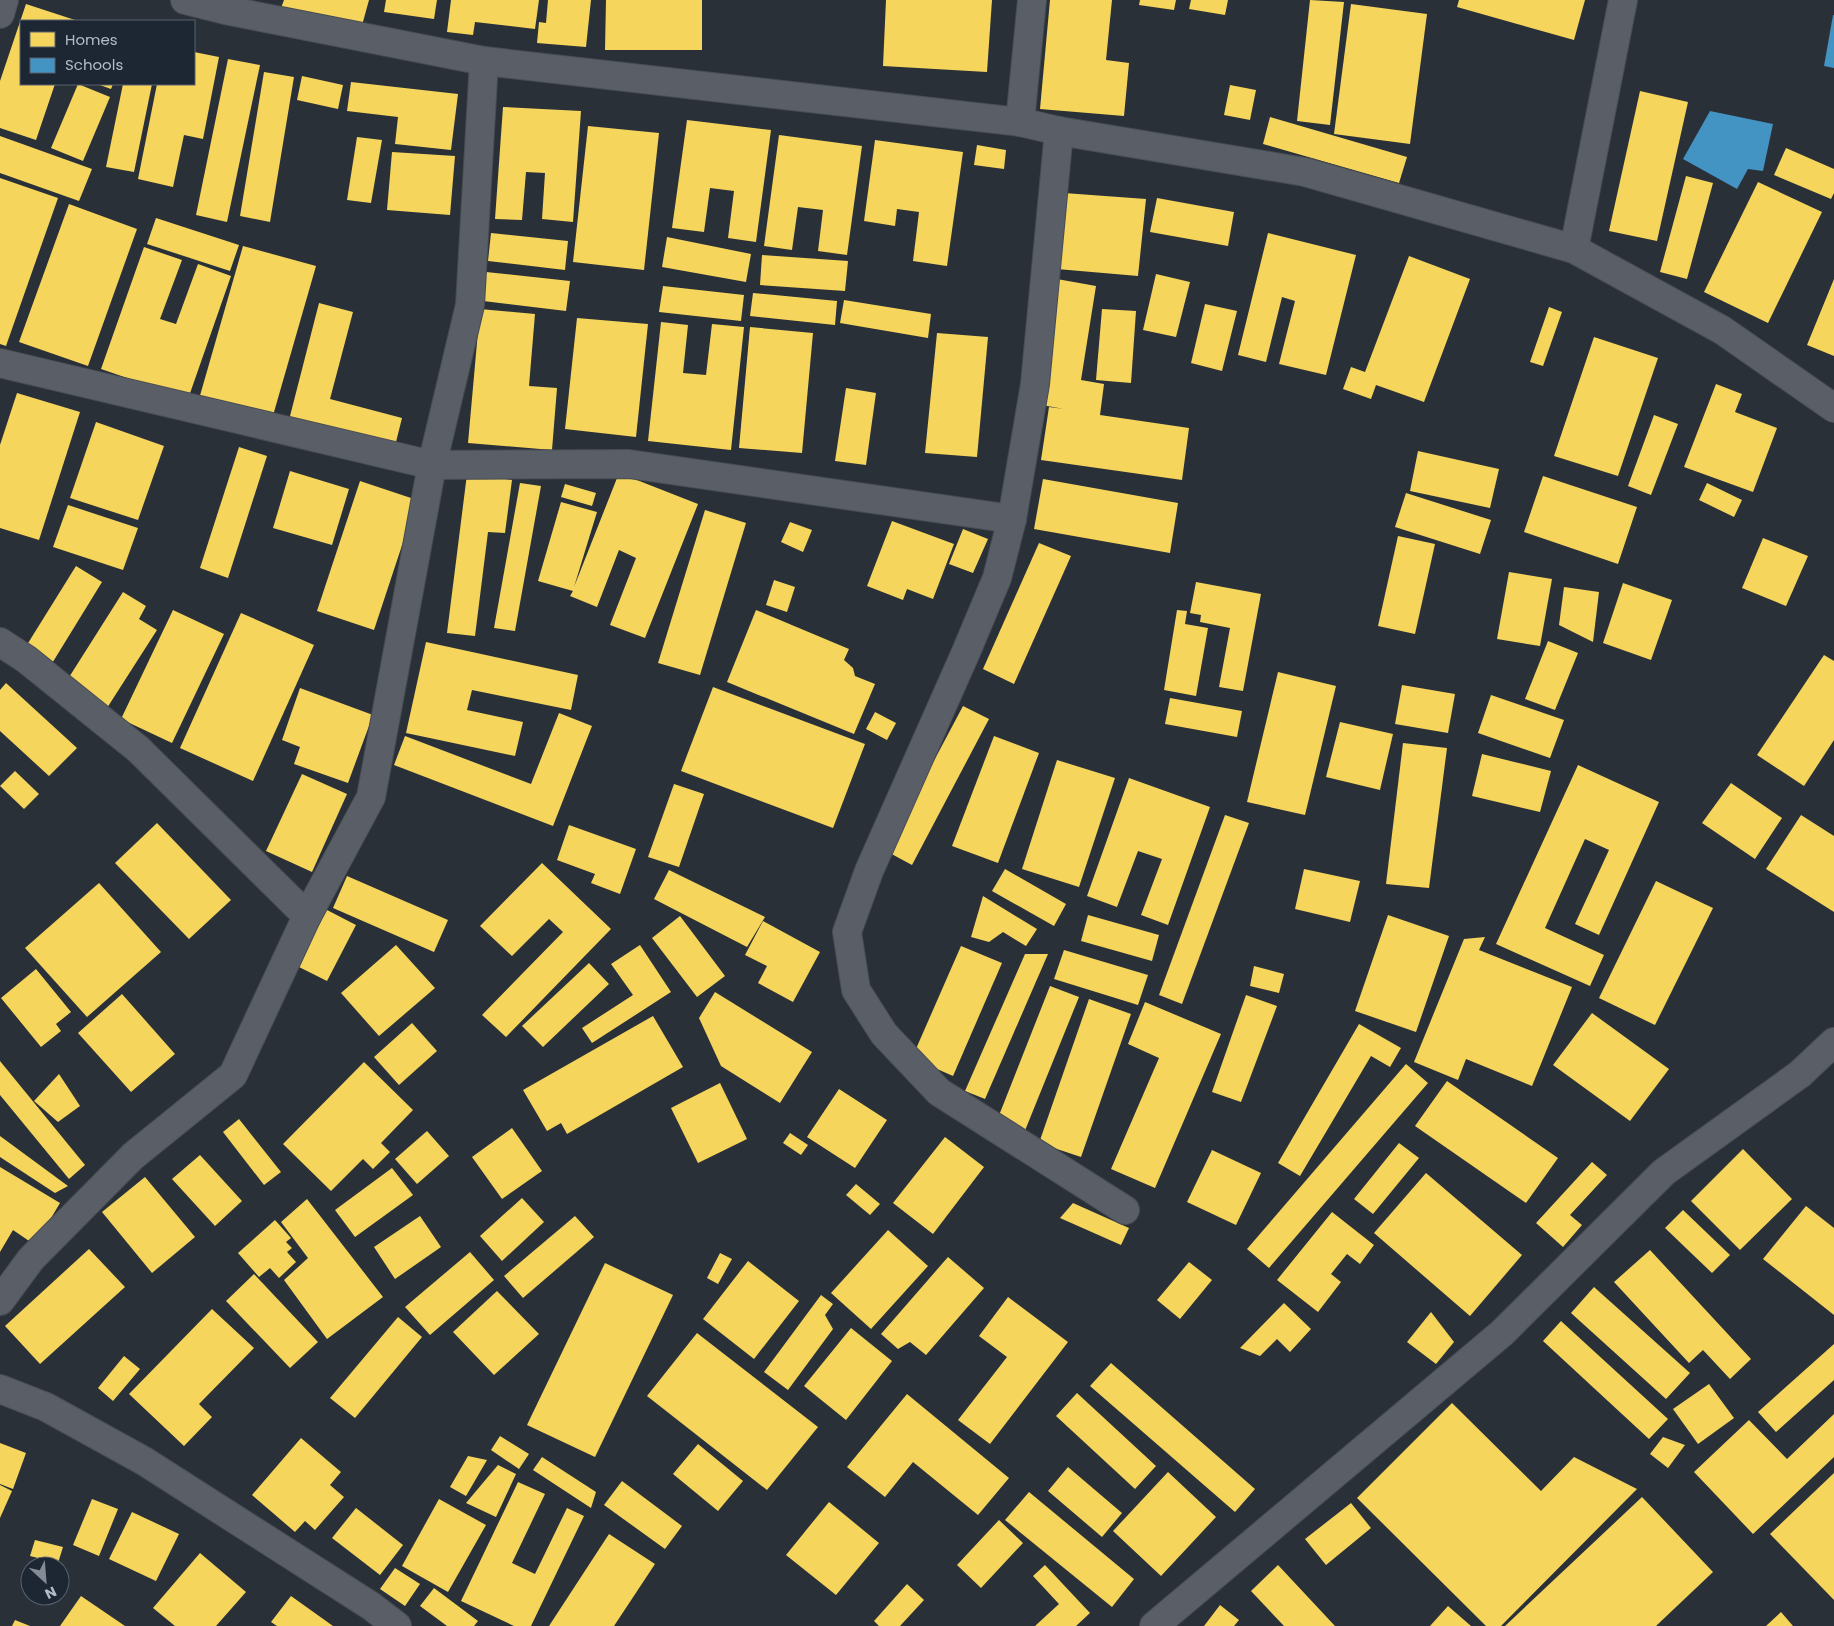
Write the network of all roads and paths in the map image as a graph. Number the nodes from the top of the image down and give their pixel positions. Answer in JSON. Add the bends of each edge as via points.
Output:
{"nodes":[{"id":1,"x":4,"y":0,"type":"edge"},
{"id":2,"x":185,"y":0,"type":"edge"},
{"id":3,"x":1032,"y":0,"type":"edge"},
{"id":4,"x":1623,"y":0,"type":"edge"},
{"id":5,"x":0,"y":14,"type":"edge"},
{"id":6,"x":484,"y":61,"type":"junction"},
{"id":7,"x":1020,"y":122,"type":"junction"},
{"id":8,"x":1059,"y":130,"type":"junction"},
{"id":9,"x":1574,"y":249,"type":"junction"},
{"id":10,"x":0,"y":363,"type":"edge"},
{"id":11,"x":1834,"y":408,"type":"edge"},
{"id":12,"x":432,"y":465,"type":"junction"},
{"id":13,"x":1012,"y":518,"type":"junction"},
{"id":14,"x":0,"y":642,"type":"edge"},
{"id":15,"x":307,"y":916,"type":"junction"},
{"id":16,"x":1834,"y":1042,"type":"edge"},
{"id":17,"x":1125,"y":1210,"type":"dead end"},
{"id":18,"x":0,"y":1301,"type":"edge"},
{"id":19,"x":0,"y":1389,"type":"edge"},
{"id":20,"x":397,"y":1626,"type":"edge"},
{"id":21,"x":1154,"y":1626,"type":"edge"}],
"edges":[{"from":1,"to":5,"type":"street"},
{"from":2,"to":6,"type":"street"},
{"from":3,"to":7,"type":"street"},
{"from":4,"to":9,"type":"street"},
{"from":6,"to":7,"type":"street"},
{"from":6,"to":12,"type":"street","via":[[470,305]]},
{"from":7,"to":8,"type":"street"},
{"from":8,"to":9,"type":"street","via":[[1305,172]]},
{"from":8,"to":13,"type":"street","via":[[1035,384]]},
{"from":9,"to":11,"type":"street","via":[[1722,330]]},
{"from":10,"to":12,"type":"street"},
{"from":12,"to":13,"type":"street","via":[[629,464]]},
{"from":12,"to":15,"type":"street","via":[[371,797]]},
{"from":13,"to":17,"type":"street","via":[[997,578],[869,870],[847,932],[856,990],[884,1034],[939,1092]]},
{"from":14,"to":15,"type":"street","via":[[138,749]]},
{"from":15,"to":18,"type":"street","via":[[233,1075],[133,1156],[31,1259]]},
{"from":16,"to":21,"type":"street","via":[[1800,1074],[1664,1172],[1502,1333]]},
{"from":19,"to":20,"type":"street","via":[[46,1407],[144,1460]]}]}
